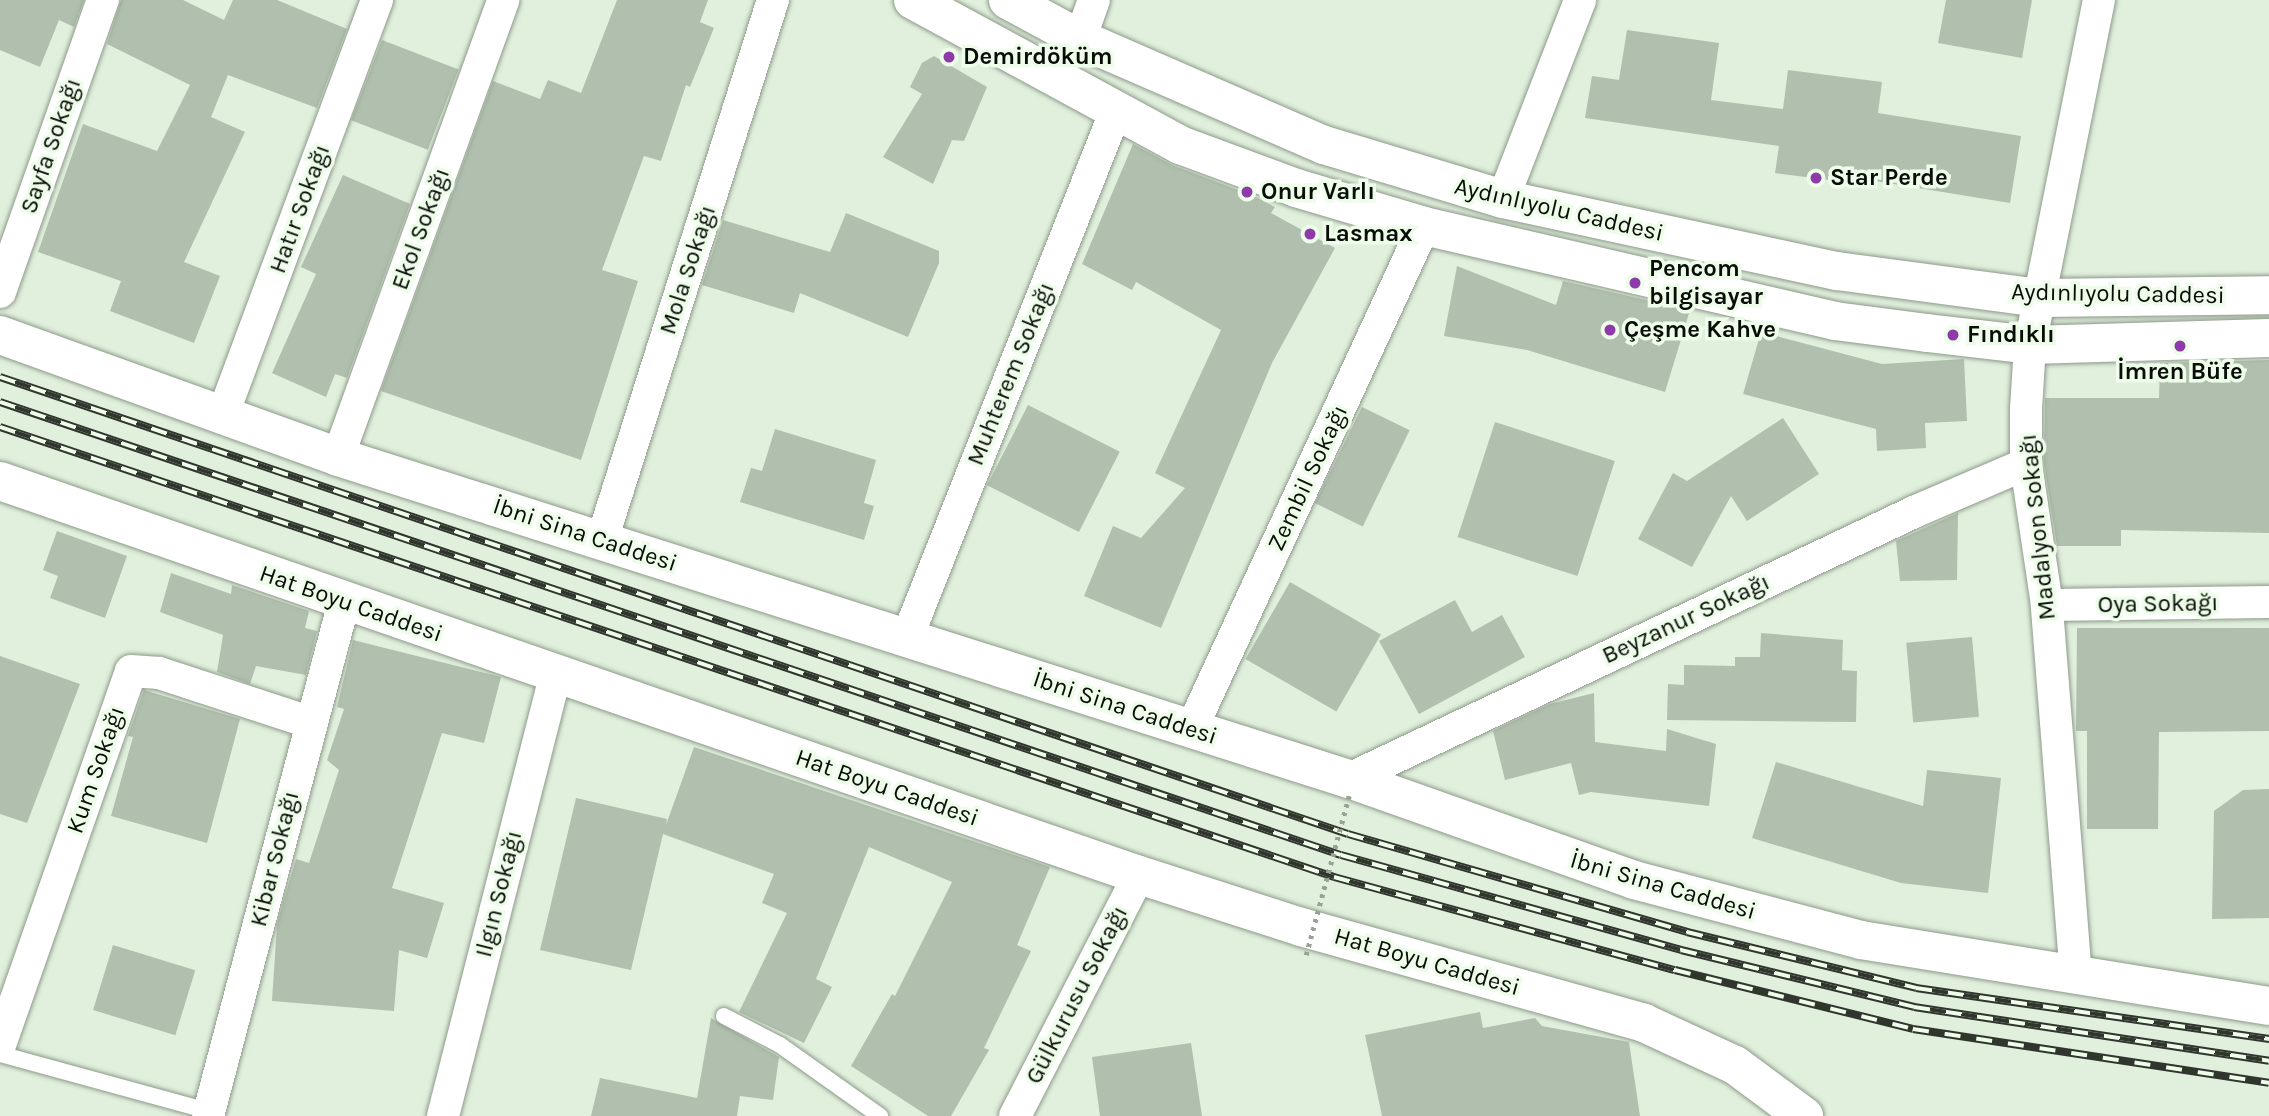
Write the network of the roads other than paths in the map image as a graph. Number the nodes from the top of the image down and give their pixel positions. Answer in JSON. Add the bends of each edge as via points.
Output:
{"nodes":[{"id":1,"x":103,"y":0,"type":"edge"},
{"id":2,"x":377,"y":0,"type":"edge"},
{"id":3,"x":503,"y":0,"type":"edge"},
{"id":4,"x":773,"y":0,"type":"edge"},
{"id":5,"x":913,"y":0,"type":"edge"},
{"id":6,"x":1008,"y":0,"type":"edge"},
{"id":7,"x":1094,"y":0,"type":"edge"},
{"id":8,"x":1580,"y":0,"type":"edge"},
{"id":9,"x":2099,"y":0,"type":"edge"},
{"id":10,"x":1080,"y":39,"type":"junction"},
{"id":11,"x":1116,"y":110,"type":"junction"},
{"id":12,"x":1503,"y":199,"type":"junction"},
{"id":13,"x":1424,"y":226,"type":"junction"},
{"id":14,"x":0,"y":292,"type":"edge"},
{"id":15,"x":2269,"y":295,"type":"edge"},
{"id":16,"x":2039,"y":298,"type":"junction"},
{"id":17,"x":0,"y":335,"type":"edge"},
{"id":18,"x":2269,"y":338,"type":"edge"},
{"id":19,"x":2030,"y":345,"type":"junction"},
{"id":20,"x":222,"y":417,"type":"junction"},
{"id":21,"x":338,"y":457,"type":"junction"},
{"id":22,"x":2026,"y":464,"type":"junction"},
{"id":23,"x":0,"y":481,"type":"edge"},
{"id":24,"x":603,"y":540,"type":"junction"},
{"id":25,"x":344,"y":602,"type":"junction"},
{"id":26,"x":2269,"y":602,"type":"edge"},
{"id":27,"x":2047,"y":605,"type":"junction"},
{"id":28,"x":906,"y":638,"type":"junction"},
{"id":29,"x":556,"y":673,"type":"junction"},
{"id":30,"x":309,"y":722,"type":"junction"},
{"id":31,"x":1191,"y":730,"type":"junction"},
{"id":32,"x":1349,"y":787,"type":"junction"},
{"id":33,"x":1139,"y":875,"type":"junction"},
{"id":34,"x":2076,"y":977,"type":"junction"},
{"id":35,"x":2269,"y":1006,"type":"edge"},
{"id":36,"x":724,"y":1016,"type":"dead end"},
{"id":37,"x":0,"y":1045,"type":"edge"},
{"id":38,"x":0,"y":1054,"type":"edge"},
{"id":39,"x":1775,"y":1105,"type":"edge"},
{"id":40,"x":208,"y":1113,"type":"edge"},
{"id":41,"x":443,"y":1116,"type":"edge"},
{"id":42,"x":880,"y":1116,"type":"edge"},
{"id":43,"x":1015,"y":1116,"type":"edge"},
{"id":44,"x":1804,"y":1116,"type":"edge"}],
"edges":[{"from":1,"to":14,"type":"street","name":"Sayfa Sokağı"},
{"from":2,"to":20,"type":"street","name":"Hatır Sokağı"},
{"from":3,"to":21,"type":"street","name":"Ekol Sokağı"},
{"from":4,"to":24,"type":"street","name":"Mola Sokağı"},
{"from":5,"to":11,"type":"street"},
{"from":6,"to":10,"type":"street","name":"Aydınlıyolu Caddesi"},
{"from":7,"to":10,"type":"street"},
{"from":8,"to":12,"type":"street"},
{"from":9,"to":16,"type":"street","name":"Madalyon Sokağı"},
{"from":10,"to":12,"type":"street","name":"Aydınlıyolu Caddesi","via":[[1324,145]]},
{"from":11,"to":13,"type":"street","via":[[1180,145],[1296,188]]},
{"from":11,"to":28,"type":"street","name":"Muhterem Sokağı"},
{"from":12,"to":16,"type":"street","name":"Aydınlıyolu Caddesi","via":[[1837,271]]},
{"from":13,"to":19,"type":"street","via":[[1835,321]]},
{"from":13,"to":31,"type":"street","name":"Zembil Sokağı"},
{"from":15,"to":16,"type":"street","name":"Aydınlıyolu Caddesi"},
{"from":16,"to":19,"type":"street","name":"Madalyon Sokağı"},
{"from":17,"to":20,"type":"street","name":"İbni Sina Caddesi"},
{"from":18,"to":19,"type":"street"},
{"from":19,"to":22,"type":"street","name":"Madalyon Sokağı"},
{"from":20,"to":21,"type":"street","name":"İbni Sina Caddesi"},
{"from":21,"to":24,"type":"street","name":"İbni Sina Caddesi"},
{"from":22,"to":27,"type":"street","name":"Madalyon Sokağı"},
{"from":22,"to":32,"type":"street","name":"Beyzanur Sokağı","via":[[1914,512]]},
{"from":23,"to":25,"type":"street","name":"Hat Boyu Caddesi"},
{"from":24,"to":28,"type":"street","name":"İbni Sina Caddesi"},
{"from":25,"to":29,"type":"street","name":"Hat Boyu Caddesi"},
{"from":25,"to":30,"type":"street","name":"Kibar Sokağı"},
{"from":26,"to":27,"type":"street","name":"Oya Sokağı"},
{"from":27,"to":34,"type":"street","name":"Madalyon Sokağı"},
{"from":28,"to":31,"type":"street","name":"İbni Sina Caddesi"},
{"from":29,"to":33,"type":"street","name":"Hat Boyu Caddesi"},
{"from":29,"to":41,"type":"street","name":"Ilgın Sokağı"},
{"from":30,"to":37,"type":"street","name":"Kum Sokağı","via":[[159,674],[131,671]]},
{"from":30,"to":40,"type":"street","name":"Kibar Sokağı"},
{"from":31,"to":32,"type":"street","name":"İbni Sina Caddesi"},
{"from":32,"to":34,"type":"street","name":"İbni Sina Caddesi","via":[[1716,903],[1861,940]]},
{"from":33,"to":39,"type":"street","name":"Hat Boyu Caddesi","via":[[1301,927],[1644,1023],[1735,1065]]},
{"from":33,"to":43,"type":"street","name":"Gülkurusu Sokağı"},
{"from":34,"to":35,"type":"street","name":"İbni Sina Caddesi"},
{"from":36,"to":42,"type":"lane","via":[[780,1045]]},
{"from":38,"to":40,"type":"lane"},
{"from":39,"to":44,"type":"street","name":"Hat Boyu Caddesi"}]}
